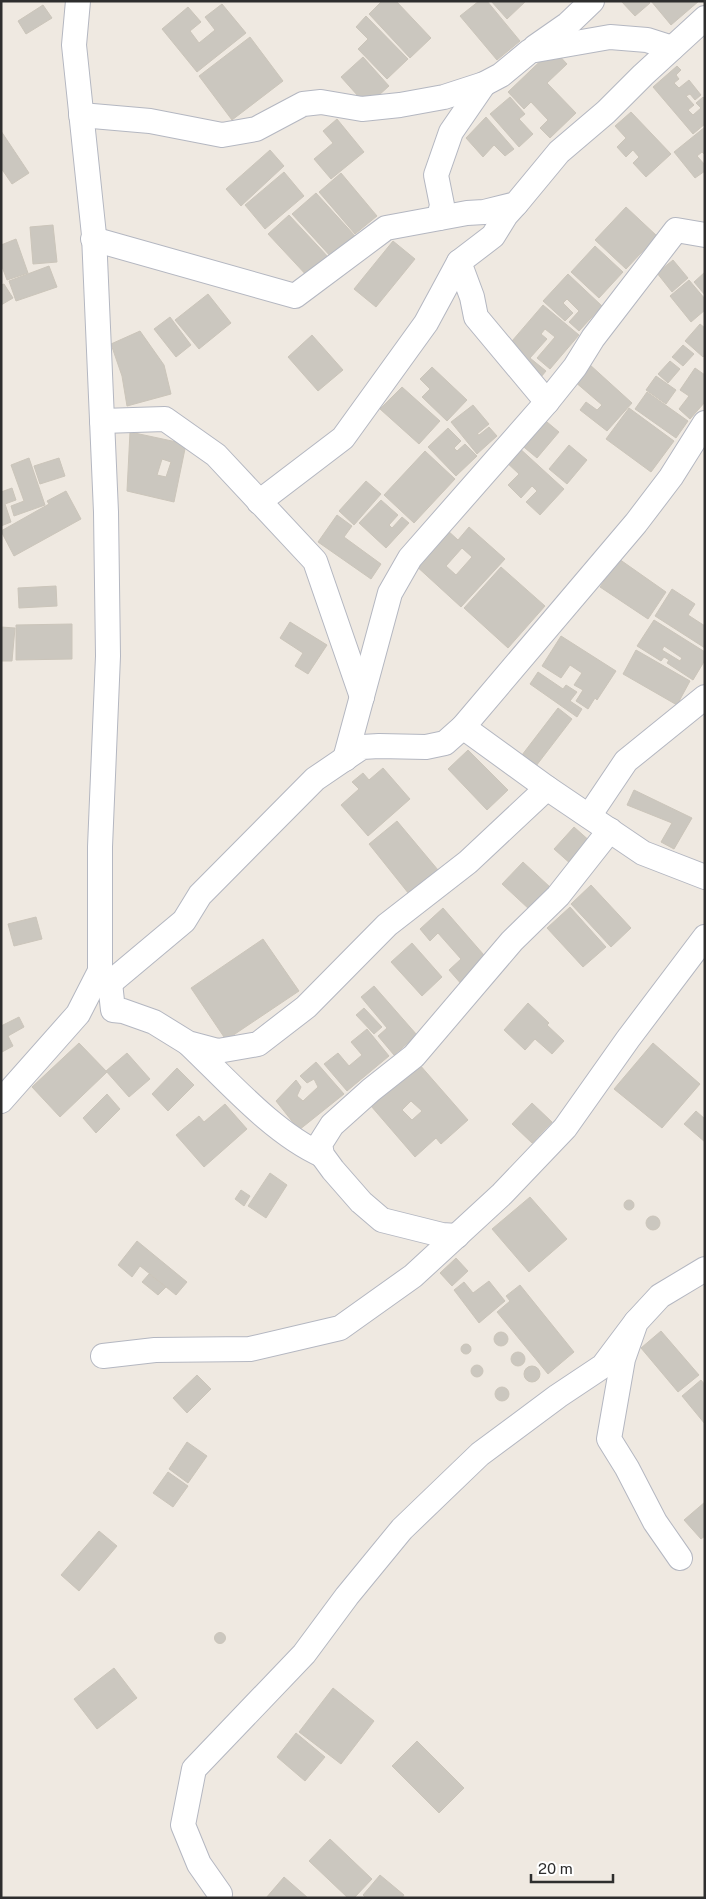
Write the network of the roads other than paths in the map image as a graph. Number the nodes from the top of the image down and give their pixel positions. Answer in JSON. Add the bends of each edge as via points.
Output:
{"nodes":[{"id":1,"x":78,"y":1,"type":"edge"},
{"id":2,"x":592,"y":1,"type":"edge"},
{"id":3,"x":705,"y":18,"type":"edge"},
{"id":4,"x":672,"y":48,"type":"junction"},
{"id":5,"x":530,"y":51,"type":"junction"},
{"id":6,"x":484,"y":84,"type":"junction"},
{"id":7,"x":81,"y":115,"type":"junction"},
{"id":8,"x":516,"y":204,"type":"junction"},
{"id":9,"x":439,"y":218,"type":"junction"},
{"id":10,"x":705,"y":235,"type":"edge"},
{"id":11,"x":93,"y":239,"type":"junction"},
{"id":12,"x":458,"y":262,"type":"junction"},
{"id":13,"x":547,"y":402,"type":"junction"},
{"id":14,"x":102,"y":421,"type":"junction"},
{"id":15,"x":705,"y":424,"type":"edge"},
{"id":16,"x":259,"y":502,"type":"junction"},
{"id":17,"x":362,"y":697,"type":"junction"},
{"id":18,"x":705,"y":697,"type":"edge"},
{"id":19,"x":463,"y":728,"type":"junction"},
{"id":20,"x":346,"y":759,"type":"junction"},
{"id":21,"x":546,"y":788,"type":"junction"},
{"id":22,"x":589,"y":816,"type":"junction"},
{"id":23,"x":610,"y":830,"type":"junction"},
{"id":24,"x":705,"y":877,"type":"edge"},
{"id":25,"x":705,"y":937,"type":"edge"},
{"id":26,"x":102,"y":982,"type":"junction"},
{"id":27,"x":188,"y":1043,"type":"junction"},
{"id":28,"x":1,"y":1101,"type":"edge"},
{"id":29,"x":322,"y":1155,"type":"junction"},
{"id":30,"x":458,"y":1236,"type":"junction"},
{"id":31,"x":705,"y":1269,"type":"edge"},
{"id":32,"x":636,"y":1322,"type":"junction"},
{"id":33,"x":103,"y":1356,"type":"dead end"},
{"id":34,"x":680,"y":1558,"type":"dead end"},
{"id":35,"x":220,"y":1894,"type":"dead end"}],
"edges":[{"from":1,"to":7,"type":"street","via":[[74,45]]},
{"from":2,"to":5,"type":"street","via":[[568,24]]},
{"from":3,"to":4,"type":"street"},
{"from":4,"to":5,"type":"street","via":[[647,40],[610,37]]},
{"from":4,"to":8,"type":"street","via":[[559,152]]},
{"from":5,"to":6,"type":"street","via":[[501,75]]},
{"from":6,"to":7,"type":"street","via":[[444,97],[362,109],[321,102],[303,104],[256,129],[222,134],[150,121]]},
{"from":6,"to":9,"type":"street","via":[[451,132],[436,175],[442,205]]},
{"from":7,"to":11,"type":"street"},
{"from":8,"to":9,"type":"street"},
{"from":8,"to":12,"type":"street","via":[[493,236]]},
{"from":9,"to":11,"type":"street","via":[[386,228],[295,296]]},
{"from":10,"to":13,"type":"street","via":[[676,230]]},
{"from":11,"to":14,"type":"street"},
{"from":12,"to":13,"type":"street","via":[[476,317]]},
{"from":12,"to":16,"type":"street","via":[[426,323],[342,438]]},
{"from":13,"to":17,"type":"street","via":[[410,558],[390,593]]},
{"from":14,"to":16,"type":"street","via":[[165,419],[216,455]]},
{"from":14,"to":26,"type":"street","via":[[108,656],[100,847]]},
{"from":15,"to":19,"type":"street","via":[[636,523]]},
{"from":16,"to":17,"type":"street","via":[[315,561]]},
{"from":17,"to":20,"type":"street"},
{"from":18,"to":22,"type":"street","via":[[626,762]]},
{"from":19,"to":20,"type":"street","via":[[445,743],[426,747],[362,748]]},
{"from":19,"to":21,"type":"street"},
{"from":20,"to":26,"type":"street","via":[[315,779],[200,895],[184,922]]},
{"from":21,"to":22,"type":"street"},
{"from":21,"to":27,"type":"street","via":[[468,862],[388,925],[306,1007],[258,1044],[218,1051]]},
{"from":22,"to":23,"type":"street"},
{"from":23,"to":24,"type":"street","via":[[643,853]]},
{"from":23,"to":29,"type":"street","via":[[558,896],[512,941],[414,1056],[332,1125],[320,1144]]},
{"from":25,"to":30,"type":"street","via":[[565,1128]]},
{"from":26,"to":27,"type":"street","via":[[113,1010],[154,1022]]},
{"from":26,"to":28,"type":"street"},
{"from":27,"to":29,"type":"street","via":[[260,1112],[304,1147]]},
{"from":29,"to":30,"type":"street","via":[[361,1202],[382,1220]]},
{"from":30,"to":33,"type":"street","via":[[413,1276],[340,1328],[250,1349],[155,1350]]},
{"from":31,"to":32,"type":"street","via":[[660,1296]]},
{"from":32,"to":34,"type":"street","via":[[623,1358],[609,1439],[654,1522]]},
{"from":32,"to":35,"type":"street","via":[[603,1366],[480,1454],[402,1530],[346,1596],[304,1654],[194,1769],[183,1825],[199,1864]]}]}
